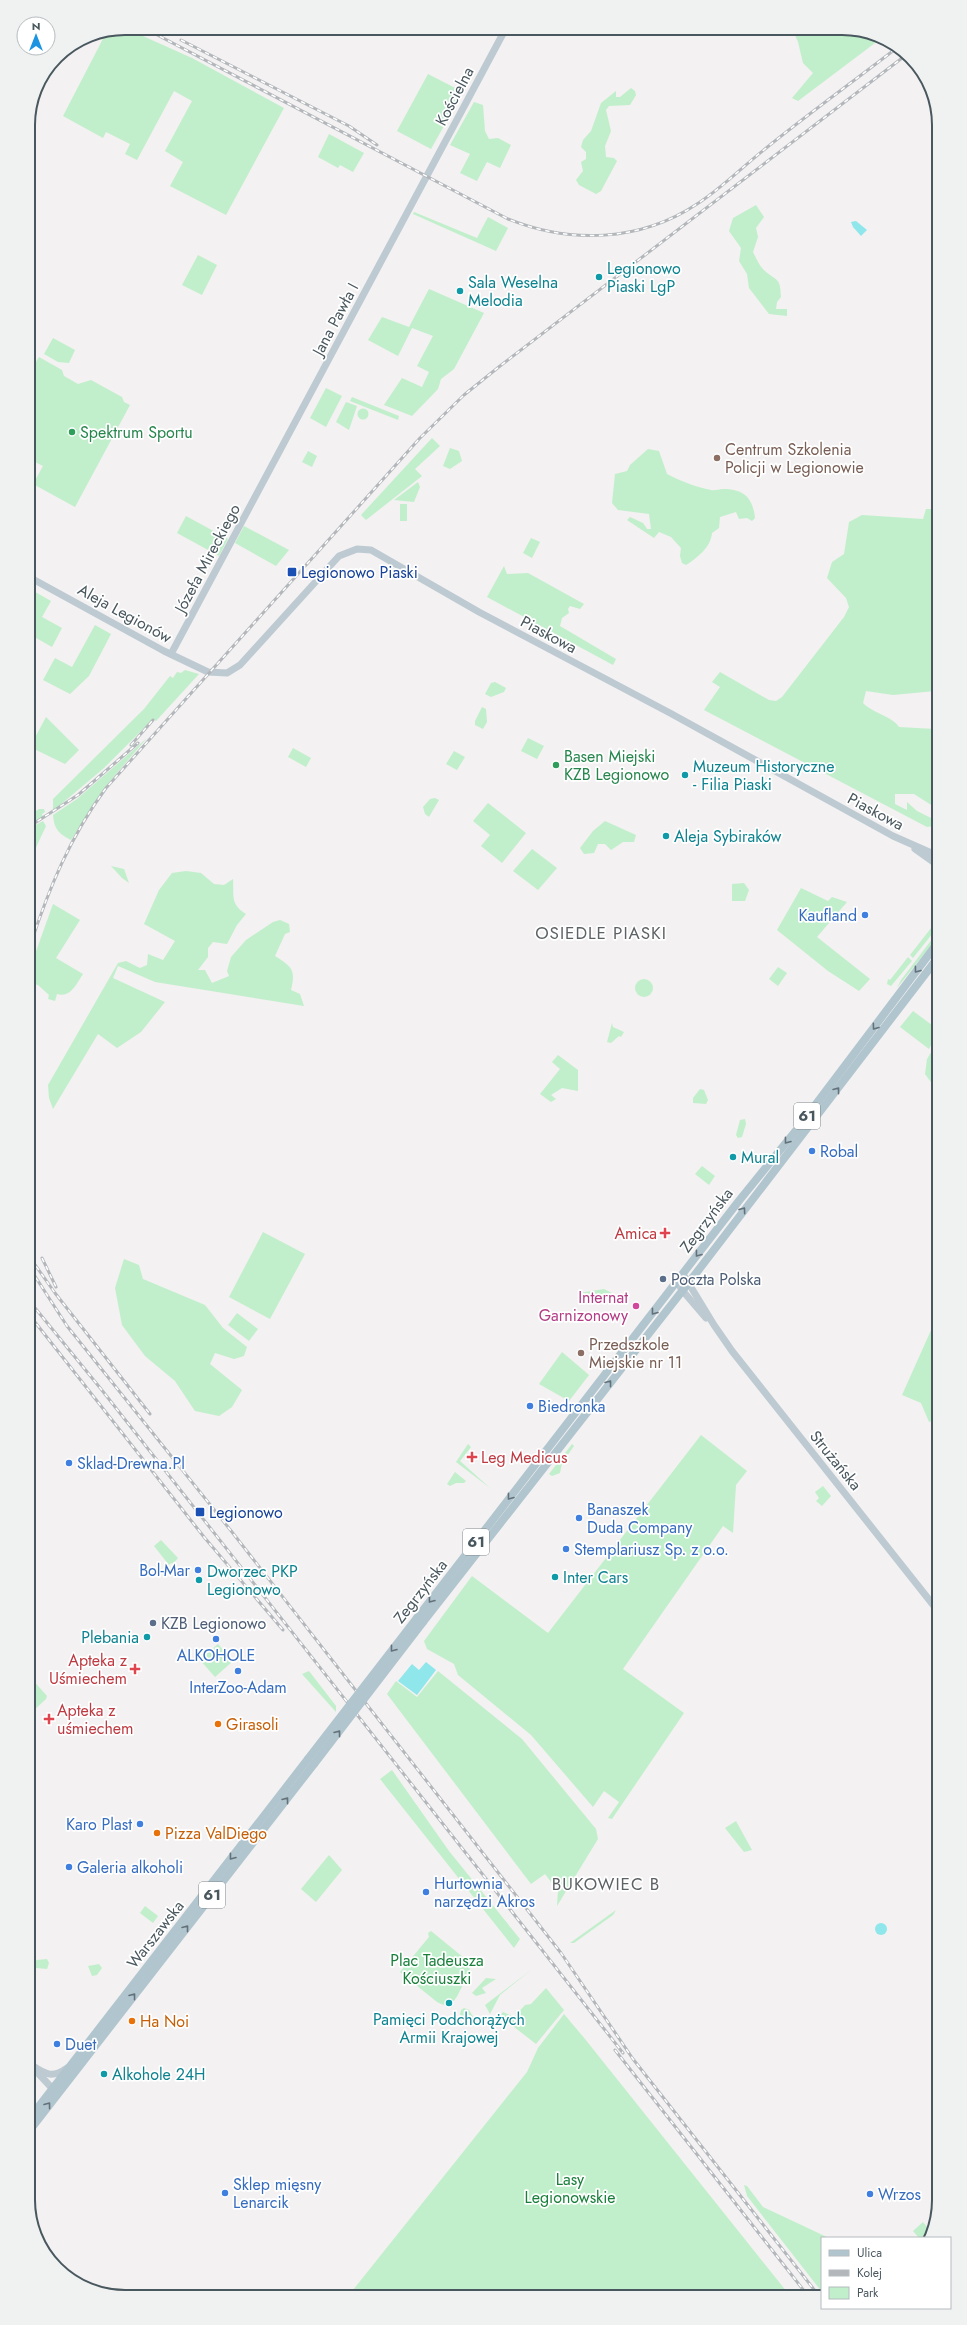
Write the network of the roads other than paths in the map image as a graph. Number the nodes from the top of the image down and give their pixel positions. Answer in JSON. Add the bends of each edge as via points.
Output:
{"nodes":[{"id":1,"x":502,"y":35,"type":"edge"},
{"id":2,"x":427,"y":177,"type":"joint"},
{"id":3,"x":268,"y":474,"type":"joint"},
{"id":4,"x":35,"y":580,"type":"edge"},
{"id":5,"x":171,"y":654,"type":"junction"},
{"id":6,"x":208,"y":672,"type":"joint"},
{"id":7,"x":905,"y":842,"type":"junction"},
{"id":8,"x":932,"y":853,"type":"edge"},
{"id":9,"x":932,"y":861,"type":"edge"},
{"id":10,"x":932,"y":950,"type":"edge"},
{"id":11,"x":932,"y":965,"type":"edge"},
{"id":12,"x":680,"y":1277,"type":"junction"},
{"id":13,"x":685,"y":1287,"type":"junction"},
{"id":14,"x":932,"y":1603,"type":"edge"},
{"id":15,"x":420,"y":1620,"type":"junction"},
{"id":16,"x":311,"y":1761,"type":"junction"},
{"id":17,"x":70,"y":2066,"type":"junction"},
{"id":18,"x":35,"y":2067,"type":"edge"},
{"id":19,"x":35,"y":2068,"type":"edge"},
{"id":20,"x":64,"y":2085,"type":"junction"},
{"id":21,"x":53,"y":2088,"type":"junction"},
{"id":22,"x":35,"y":2111,"type":"edge"},
{"id":23,"x":35,"y":2123,"type":"edge"}],
"edges":[{"from":1,"to":2,"type":"street","name":"Kościelna"},
{"from":2,"to":3,"type":"street","name":"Jana Pawła I"},
{"from":3,"to":5,"type":"street","name":"Józefa Mireckiego"},
{"from":4,"to":5,"type":"street","name":"Aleja Legionów"},
{"from":5,"to":6,"type":"street","name":"Aleja Legionów"},
{"from":6,"to":7,"type":"street","name":"Piaskowa","via":[[227,673],[240,665],[339,556],[357,549],[371,550],[462,603]]},
{"from":7,"to":8,"type":"street","name":"Piaskowa"},
{"from":7,"to":9,"type":"street","name":"Piaskowa"},
{"from":10,"to":12,"type":"main road","name":"Zegrzyńska","number":"61","one_way":true,"via":[[808,1116]]},
{"from":13,"to":11,"type":"main road","name":"Zegrzyńska","number":"61","one_way":true},
{"from":12,"to":13,"type":"street","name":"Strużańska"},
{"from":12,"to":15,"type":"main road","name":"Zegrzyńska","number":"61","one_way":true},
{"from":13,"to":14,"type":"street","name":"Strużańska"},
{"from":15,"to":13,"type":"main road","name":"Zegrzyńska","number":"61","one_way":true},
{"from":15,"to":16,"type":"main road","name":"Zegrzyńska","number":"61","bridge":true},
{"from":16,"to":17,"type":"main road","name":"Warszawska","number":"61","one_way":true},
{"from":20,"to":16,"type":"main road","name":"Warszawska","number":"61","one_way":true},
{"from":17,"to":18,"type":"street","via":[[50,2076]]},
{"from":17,"to":21,"type":"main road","name":"Warszawska","number":"61"},
{"from":19,"to":21,"type":"street"},
{"from":20,"to":21,"type":"street"},
{"from":23,"to":20,"type":"main road","name":"Warszawska","number":"61","one_way":true},
{"from":21,"to":22,"type":"main road","name":"Warszawska","number":"61"}]}
